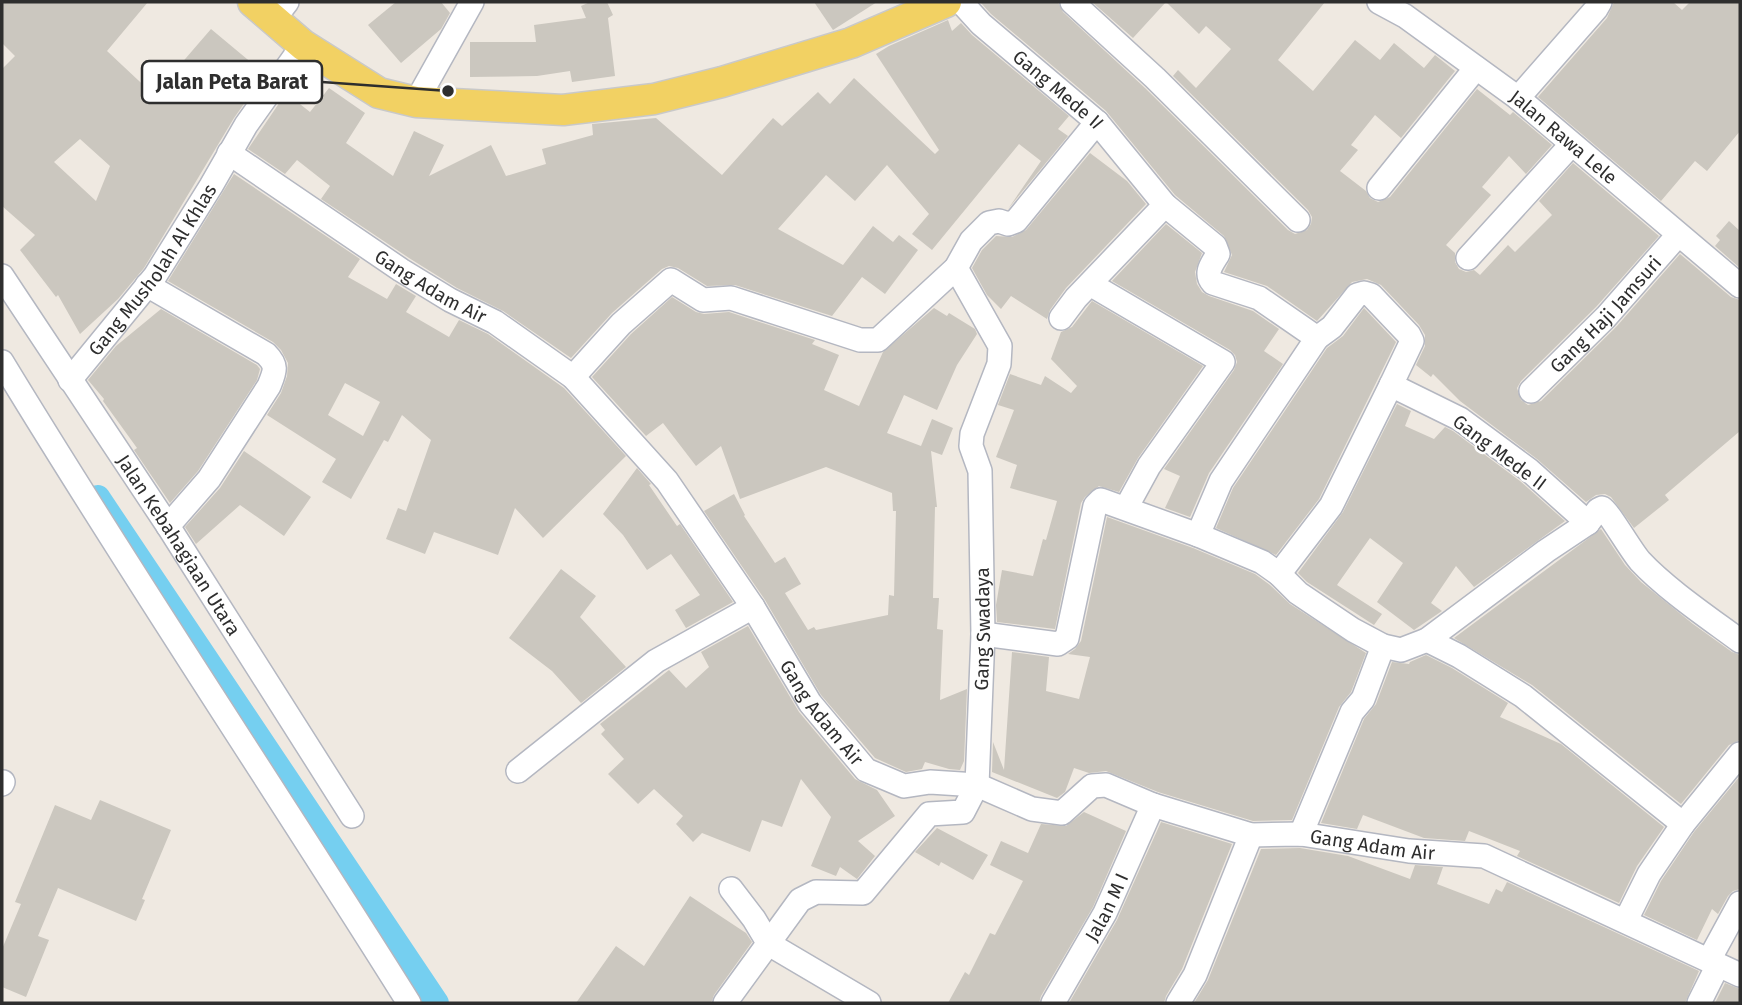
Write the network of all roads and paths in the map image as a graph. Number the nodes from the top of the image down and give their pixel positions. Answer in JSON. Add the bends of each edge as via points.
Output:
{"nodes":[{"id":1,"x":472,"y":2,"type":"edge"},
{"id":2,"x":946,"y":2,"type":"edge"},
{"id":3,"x":961,"y":2,"type":"edge"},
{"id":4,"x":1072,"y":2,"type":"edge"},
{"id":5,"x":1379,"y":2,"type":"edge"},
{"id":6,"x":1600,"y":2,"type":"edge"},
{"id":7,"x":271,"y":8,"type":"edge"},
{"id":8,"x":303,"y":45,"type":"junction"},
{"id":9,"x":1476,"y":68,"type":"junction"},
{"id":10,"x":1518,"y":98,"type":"junction"},
{"id":11,"x":416,"y":102,"type":"junction"},
{"id":12,"x":1097,"y":122,"type":"junction"},
{"id":13,"x":1571,"y":145,"type":"junction"},
{"id":14,"x":229,"y":153,"type":"junction"},
{"id":15,"x":1379,"y":188,"type":"dead end"},
{"id":16,"x":1165,"y":205,"type":"junction"},
{"id":17,"x":1298,"y":220,"type":"dead end"},
{"id":18,"x":1678,"y":235,"type":"junction"},
{"id":19,"x":1468,"y":258,"type":"dead end"},
{"id":20,"x":956,"y":268,"type":"junction"},
{"id":21,"x":2,"y":276,"type":"edge"},
{"id":22,"x":1090,"y":284,"type":"junction"},
{"id":23,"x":147,"y":285,"type":"junction"},
{"id":24,"x":1740,"y":286,"type":"edge"},
{"id":25,"x":1060,"y":318,"type":"dead end"},
{"id":26,"x":1317,"y":338,"type":"junction"},
{"id":27,"x":2,"y":362,"type":"edge"},
{"id":28,"x":573,"y":377,"type":"junction"},
{"id":29,"x":70,"y":380,"type":"junction"},
{"id":30,"x":1391,"y":385,"type":"junction"},
{"id":31,"x":1531,"y":391,"type":"dead end"},
{"id":32,"x":1126,"y":508,"type":"junction"},
{"id":33,"x":1588,"y":523,"type":"junction"},
{"id":34,"x":168,"y":526,"type":"junction"},
{"id":35,"x":1198,"y":535,"type":"junction"},
{"id":36,"x":1279,"y":574,"type":"junction"},
{"id":37,"x":753,"y":607,"type":"junction"},
{"id":38,"x":1737,"y":630,"type":"edge"},
{"id":39,"x":984,"y":634,"type":"junction"},
{"id":40,"x":1427,"y":640,"type":"junction"},
{"id":41,"x":1383,"y":646,"type":"junction"},
{"id":42,"x":1740,"y":754,"type":"edge"},
{"id":43,"x":518,"y":771,"type":"dead end"},
{"id":44,"x":977,"y":785,"type":"junction"},
{"id":45,"x":1153,"y":805,"type":"junction"},
{"id":46,"x":352,"y":816,"type":"dead end"},
{"id":47,"x":1683,"y":824,"type":"junction"},
{"id":48,"x":1301,"y":834,"type":"junction"},
{"id":49,"x":1251,"y":835,"type":"junction"},
{"id":50,"x":731,"y":889,"type":"dead end"},
{"id":51,"x":1740,"y":903,"type":"edge"},
{"id":52,"x":1626,"y":920,"type":"junction"},
{"id":53,"x":769,"y":944,"type":"junction"},
{"id":54,"x":1714,"y":962,"type":"junction"},
{"id":55,"x":1740,"y":975,"type":"edge"},
{"id":56,"x":409,"y":1003,"type":"edge"},
{"id":57,"x":725,"y":1003,"type":"edge"},
{"id":58,"x":869,"y":1003,"type":"edge"},
{"id":59,"x":1053,"y":1003,"type":"edge"},
{"id":60,"x":1178,"y":1003,"type":"edge"},
{"id":61,"x":1699,"y":1003,"type":"edge"}],
"edges":[{"from":1,"to":11,"type":"street"},
{"from":2,"to":11,"type":"main road","via":[[851,43],[654,99],[563,110]]},
{"from":3,"to":12,"type":"street","name":"Gang Mede II"},
{"from":4,"to":17,"type":"street"},
{"from":5,"to":9,"type":"street","name":"Jalan Rawa Lele"},
{"from":6,"to":10,"type":"street"},
{"from":7,"to":8,"type":"main road"},
{"from":8,"to":11,"type":"main road","via":[[379,93]]},
{"from":8,"to":14,"type":"street"},
{"from":9,"to":10,"type":"street","name":"Jalan Rawa Lele"},
{"from":9,"to":15,"type":"street"},
{"from":10,"to":13,"type":"street","name":"Jalan Rawa Lele"},
{"from":12,"to":16,"type":"street","name":"Gang Mede II"},
{"from":12,"to":20,"type":"street","via":[[1016,220],[989,223],[971,241]]},
{"from":13,"to":18,"type":"street","name":"Jalan Rawa Lele"},
{"from":13,"to":19,"type":"street"},
{"from":14,"to":23,"type":"street","name":"Gang Musholah Al Khlas"},
{"from":14,"to":28,"type":"street","name":"Gang Adam Air","via":[[401,270],[495,322]]},
{"from":16,"to":22,"type":"street"},
{"from":16,"to":26,"type":"street","name":"Gang Mede II","via":[[1215,246],[1218,254],[1208,272],[1213,283],[1259,298]]},
{"from":18,"to":24,"type":"street","name":"Jalan Rawa Lele"},
{"from":18,"to":31,"type":"street","name":"Gang Haji Jamsuri","via":[[1606,317]]},
{"from":20,"to":28,"type":"street","via":[[878,340],[860,340],[731,298],[703,300],[671,280],[621,324]]},
{"from":20,"to":39,"type":"street","name":"Gang Swadaya","via":[[1000,346],[999,364],[971,446],[980,471]]},
{"from":21,"to":29,"type":"street","name":"Jalan Kebahagiaan Utara"},
{"from":22,"to":25,"type":"street"},
{"from":22,"to":32,"type":"street","via":[[1223,362],[1149,466]]},
{"from":23,"to":29,"type":"street","name":"Gang Musholah Al Khlas"},
{"from":23,"to":34,"type":"street","via":[[266,354],[276,369],[209,479]]},
{"from":26,"to":30,"type":"street","via":[[1357,295],[1371,295],[1412,341]]},
{"from":26,"to":35,"type":"street","via":[[1221,481]]},
{"from":27,"to":56,"type":"street"},
{"from":28,"to":37,"type":"street","name":"Gang Adam Air","via":[[667,481]]},
{"from":29,"to":34,"type":"street","name":"Jalan Kebahagiaan Utara"},
{"from":30,"to":33,"type":"street","name":"Gang Mede II","via":[[1460,419],[1529,470]]},
{"from":30,"to":36,"type":"street","via":[[1331,506]]},
{"from":32,"to":35,"type":"street"},
{"from":32,"to":39,"type":"street","via":[[1101,500],[1095,506],[1067,638],[1058,644]]},
{"from":33,"to":38,"type":"street","via":[[1598,510],[1607,511],[1641,562]]},
{"from":33,"to":40,"type":"street"},
{"from":34,"to":46,"type":"street","name":"Jalan Kebahagiaan Utara"},
{"from":35,"to":36,"type":"street"},
{"from":36,"to":41,"type":"street","via":[[1298,593]]},
{"from":37,"to":43,"type":"street","via":[[656,661]]},
{"from":37,"to":44,"type":"street","name":"Gang Adam Air","via":[[810,703],[866,770],[904,786],[930,782]]},
{"from":39,"to":44,"type":"street","name":"Gang Swadaya"},
{"from":40,"to":41,"type":"street","via":[[1401,650]]},
{"from":40,"to":47,"type":"street","via":[[1523,696]]},
{"from":41,"to":48,"type":"street"},
{"from":42,"to":47,"type":"street"},
{"from":44,"to":45,"type":"street","name":"Gang Adam Air","via":[[1050,813],[1062,813],[1091,786],[1106,785]]},
{"from":44,"to":53,"type":"street","via":[[963,812],[929,814],[863,893],[817,892],[800,900]]},
{"from":45,"to":49,"type":"street","name":"Gang Adam Air"},
{"from":45,"to":59,"type":"street","name":"Jalan M I","via":[[1105,913]]},
{"from":47,"to":52,"type":"street","via":[[1648,874]]},
{"from":48,"to":49,"type":"street","name":"Gang Adam Air"},
{"from":48,"to":52,"type":"street","name":"Gang Adam Air","via":[[1409,851],[1484,856]]},
{"from":49,"to":60,"type":"street","via":[[1195,975]]},
{"from":50,"to":53,"type":"street"},
{"from":51,"to":54,"type":"street"},
{"from":52,"to":54,"type":"street","name":"Gang Adam Air"},
{"from":53,"to":57,"type":"street"},
{"from":53,"to":58,"type":"street"},
{"from":54,"to":55,"type":"street","name":"Gang Adam Air"},
{"from":54,"to":61,"type":"street"}]}
